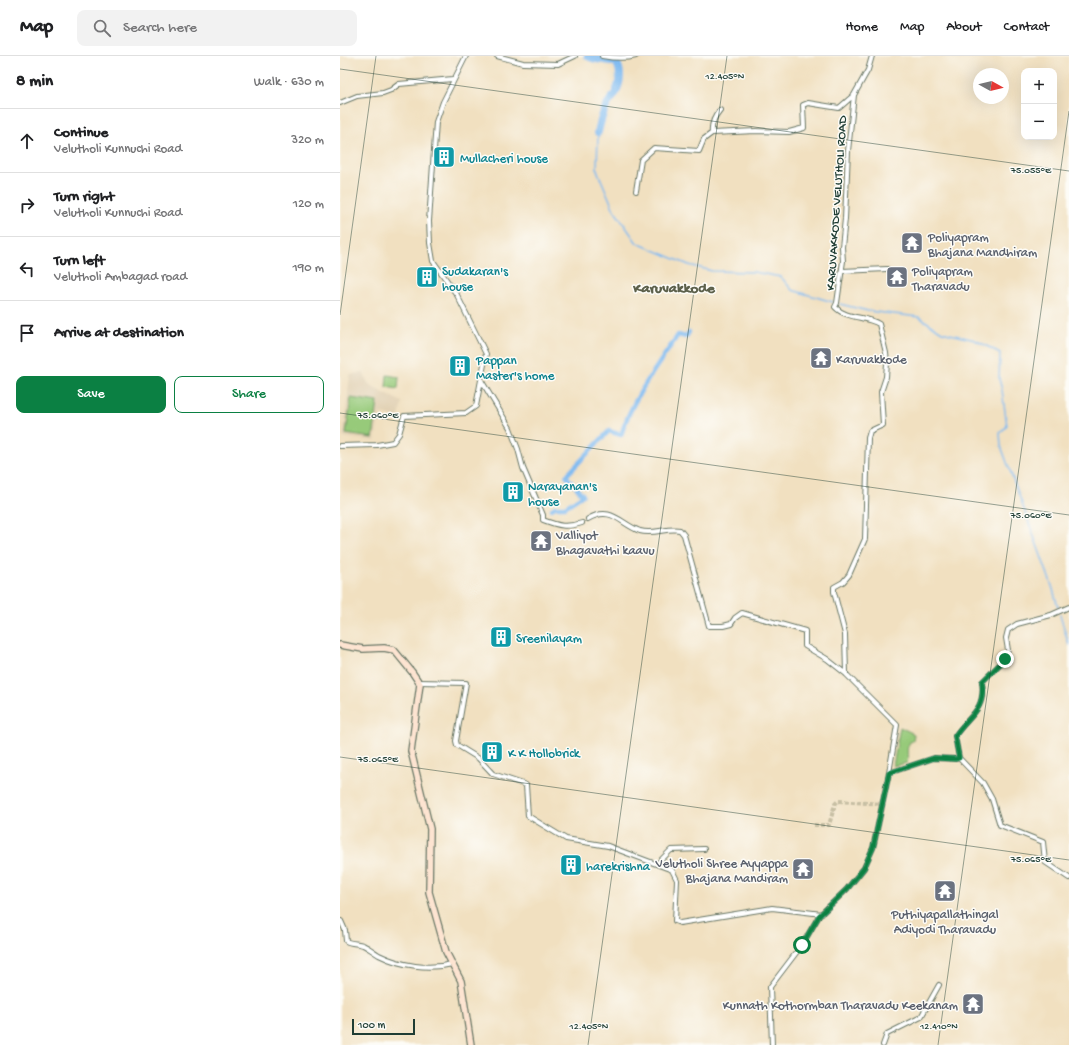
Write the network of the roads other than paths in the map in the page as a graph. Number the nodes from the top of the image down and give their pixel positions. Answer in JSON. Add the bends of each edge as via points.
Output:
{"nodes":[{"id":1,"x":466,"y":56,"type":"edge"},
{"id":2,"x":497,"y":56,"type":"edge"},
{"id":3,"x":575,"y":56,"type":"edge"},
{"id":4,"x":602,"y":56,"type":"edge"},
{"id":5,"x":636,"y":56,"type":"edge"},
{"id":6,"x":872,"y":56,"type":"edge"},
{"id":7,"x":453,"y":80,"type":"junction"},
{"id":8,"x":854,"y":95,"type":"junction"},
{"id":9,"x":340,"y":103,"type":"edge"},
{"id":10,"x":720,"y":110,"type":"dead end"},
{"id":11,"x":712,"y":134,"type":"junction"},
{"id":12,"x":636,"y":191,"type":"dead end"},
{"id":13,"x":887,"y":269,"type":"dead end"},
{"id":14,"x":842,"y":271,"type":"junction"},
{"id":15,"x":481,"y":380,"type":"junction"},
{"id":16,"x":340,"y":446,"type":"edge"},
{"id":17,"x":588,"y":519,"type":"dead end"},
{"id":18,"x":582,"y":522,"type":"dead end"},
{"id":19,"x":1069,"y":607,"type":"edge"},
{"id":20,"x":340,"y":645,"type":"edge"},
{"id":21,"x":846,"y":674,"type":"junction"},
{"id":22,"x":418,"y":682,"type":"junction"},
{"id":23,"x":959,"y":758,"type":"junction"},
{"id":24,"x":889,"y":773,"type":"junction"},
{"id":25,"x":704,"y":849,"type":"dead end"},
{"id":26,"x":657,"y":864,"type":"junction"},
{"id":27,"x":1069,"y":878,"type":"edge"},
{"id":28,"x":822,"y":914,"type":"junction"},
{"id":29,"x":340,"y":922,"type":"edge"},
{"id":30,"x":452,"y":964,"type":"junction"},
{"id":31,"x":939,"y":985,"type":"dead end"},
{"id":32,"x":471,"y":1045,"type":"edge"},
{"id":33,"x":772,"y":1045,"type":"edge"},
{"id":34,"x":882,"y":1045,"type":"edge"}],
"edges":[{"from":1,"to":7,"type":"street"},
{"from":2,"to":3,"type":"street","via":[[522,63],[547,64],[558,64]]},
{"from":4,"to":5,"type":"street"},
{"from":6,"to":8,"type":"street","name":"KARUVAKKODE VELUTHOLI ROAD","via":[[868,70]]},
{"from":7,"to":9,"type":"street","via":[[400,84],[383,93],[357,96]]},
{"from":7,"to":15,"type":"street","via":[[436,122],[429,221],[430,243],[433,261],[457,295],[486,354]]},
{"from":8,"to":11,"type":"street","via":[[839,108],[808,103],[803,105],[804,128],[789,132]]},
{"from":8,"to":14,"type":"street","name":"KARUVAKKODE VELUTHOLI ROAD","via":[[848,151]]},
{"from":10,"to":11,"type":"street","via":[[714,118]]},
{"from":11,"to":12,"type":"street","via":[[704,139],[699,151],[654,148],[641,160]]},
{"from":13,"to":14,"type":"street"},
{"from":14,"to":21,"type":"street","name":"KARUVAKKODE VELUTHOLI ROAD","via":[[835,307],[839,312],[873,320],[879,324],[887,364],[881,392],[883,425],[870,431],[868,438],[865,539],[849,575],[834,587],[845,634]]},
{"from":15,"to":16,"type":"street","via":[[476,406],[466,413],[404,416],[399,434],[393,442]]},
{"from":15,"to":18,"type":"street","via":[[510,428],[543,520],[564,526]]},
{"from":17,"to":21,"type":"street","via":[[600,514],[613,515],[639,531],[654,533],[673,528],[680,530],[684,535],[709,626],[731,624],[742,613],[805,631],[805,646]]},
{"from":19,"to":23,"type":"street","via":[[1051,615],[1017,624],[1008,630],[1008,650],[1005,659],[982,682],[982,699],[955,736]]},
{"from":20,"to":22,"type":"main road","via":[[394,650]]},
{"from":21,"to":24,"type":"street","via":[[897,726]]},
{"from":22,"to":26,"type":"street","via":[[466,683],[457,745],[478,758],[493,774],[526,786],[528,816],[566,839],[608,846]]},
{"from":22,"to":30,"type":"main road","via":[[419,695],[411,751],[430,829],[429,892],[446,952]]},
{"from":23,"to":24,"type":"street","via":[[934,758]]},
{"from":23,"to":27,"type":"street","via":[[983,783],[992,799],[1000,826],[1043,842],[1045,862]]},
{"from":24,"to":28,"type":"street","via":[[873,848],[864,868]]},
{"from":25,"to":26,"type":"street","via":[[671,850]]},
{"from":26,"to":28,"type":"street","via":[[672,870],[677,880],[675,921],[680,923],[772,908]]},
{"from":28,"to":33,"type":"street","via":[[770,987]]},
{"from":29,"to":30,"type":"street","via":[[346,941],[356,942],[386,958],[426,967]]},
{"from":30,"to":32,"type":"main road","via":[[461,981]]},
{"from":31,"to":34,"type":"street","via":[[920,1017],[887,1034]]}]}
